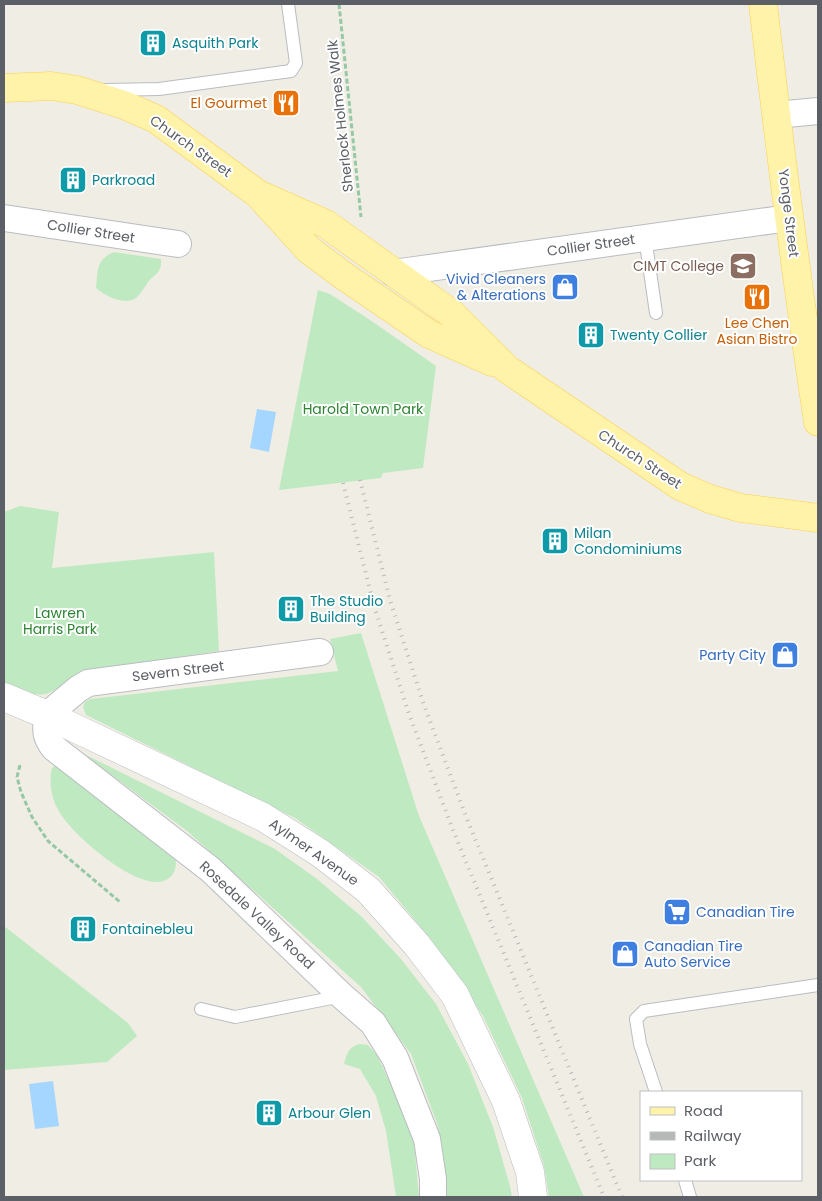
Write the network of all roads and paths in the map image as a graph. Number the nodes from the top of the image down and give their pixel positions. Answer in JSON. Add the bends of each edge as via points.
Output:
{"nodes":[{"id":1,"x":288,"y":4,"type":"edge"},
{"id":2,"x":339,"y":4,"type":"edge"},
{"id":3,"x":763,"y":4,"type":"edge"},
{"id":4,"x":4,"y":88,"type":"edge"},
{"id":5,"x":77,"y":90,"type":"junction"},
{"id":6,"x":818,"y":111,"type":"edge"},
{"id":7,"x":776,"y":116,"type":"junction"},
{"id":8,"x":258,"y":194,"type":"junction"},
{"id":9,"x":4,"y":218,"type":"edge"},
{"id":10,"x":789,"y":218,"type":"junction"},
{"id":11,"x":362,"y":226,"type":"dead end"},
{"id":12,"x":644,"y":237,"type":"junction"},
{"id":13,"x":178,"y":244,"type":"dead end"},
{"id":14,"x":393,"y":273,"type":"junction"},
{"id":15,"x":656,"y":313,"type":"dead end"},
{"id":16,"x":508,"y":369,"type":"junction"},
{"id":17,"x":818,"y":422,"type":"edge"},
{"id":18,"x":818,"y":518,"type":"edge"},
{"id":19,"x":320,"y":652,"type":"dead end"},
{"id":20,"x":4,"y":698,"type":"edge"},
{"id":21,"x":48,"y":715,"type":"junction"},
{"id":22,"x":20,"y":766,"type":"dead end"},
{"id":23,"x":120,"y":902,"type":"dead end"},
{"id":24,"x":818,"y":986,"type":"edge"},
{"id":25,"x":342,"y":996,"type":"junction"},
{"id":26,"x":201,"y":1009,"type":"dead end"},
{"id":27,"x":656,"y":1091,"type":"edge"},
{"id":28,"x":684,"y":1181,"type":"edge"},
{"id":29,"x":434,"y":1197,"type":"edge"},
{"id":30,"x":533,"y":1197,"type":"edge"},
{"id":31,"x":690,"y":1197,"type":"edge"}],
"edges":[{"from":1,"to":5,"type":"lane","via":[[296,62],[291,71],[158,89]]},
{"from":2,"to":11,"type":"path","name":"Sherlock Holmes Walk"},
{"from":3,"to":7,"type":"main road","name":"Yonge Street"},
{"from":4,"to":5,"type":"main road","name":"Church Street","via":[[51,86]]},
{"from":5,"to":8,"type":"main road","name":"Church Street","via":[[156,119]]},
{"from":6,"to":7,"type":"street"},
{"from":7,"to":10,"type":"main road","name":"Yonge Street"},
{"from":8,"to":14,"type":"main road","name":"Church Street","via":[[326,224]]},
{"from":8,"to":16,"type":"main road","name":"Church Street","via":[[309,250],[344,276],[429,334]]},
{"from":9,"to":13,"type":"street","name":"Collier Street"},
{"from":10,"to":12,"type":"street","name":"Collier Street"},
{"from":10,"to":17,"type":"main road","name":"Yonge Street"},
{"from":12,"to":14,"type":"street","name":"Collier Street"},
{"from":12,"to":15,"type":"lane"},
{"from":14,"to":16,"type":"main road","name":"Church Street","via":[[452,314]]},
{"from":16,"to":18,"type":"main road","name":"Church Street","via":[[680,486],[741,508]]},
{"from":19,"to":21,"type":"street","name":"Severn Street","via":[[88,682]]},
{"from":20,"to":21,"type":"street"},
{"from":21,"to":25,"type":"street","name":"Rosedale Valley Road","via":[[46,734],[54,748],[211,870]]},
{"from":21,"to":30,"type":"street","name":"Aylmer Avenue","via":[[263,817],[320,853],[368,890],[455,996],[506,1101],[530,1172]]},
{"from":22,"to":23,"type":"path","via":[[17,776],[21,792],[48,841]]},
{"from":24,"to":27,"type":"lane","via":[[644,1011],[636,1020],[640,1044]]},
{"from":25,"to":26,"type":"lane","via":[[234,1017]]},
{"from":25,"to":29,"type":"street","name":"Rosedale Valley Road","via":[[373,1023],[395,1058],[426,1139]]},
{"from":28,"to":31,"type":"lane"}]}
